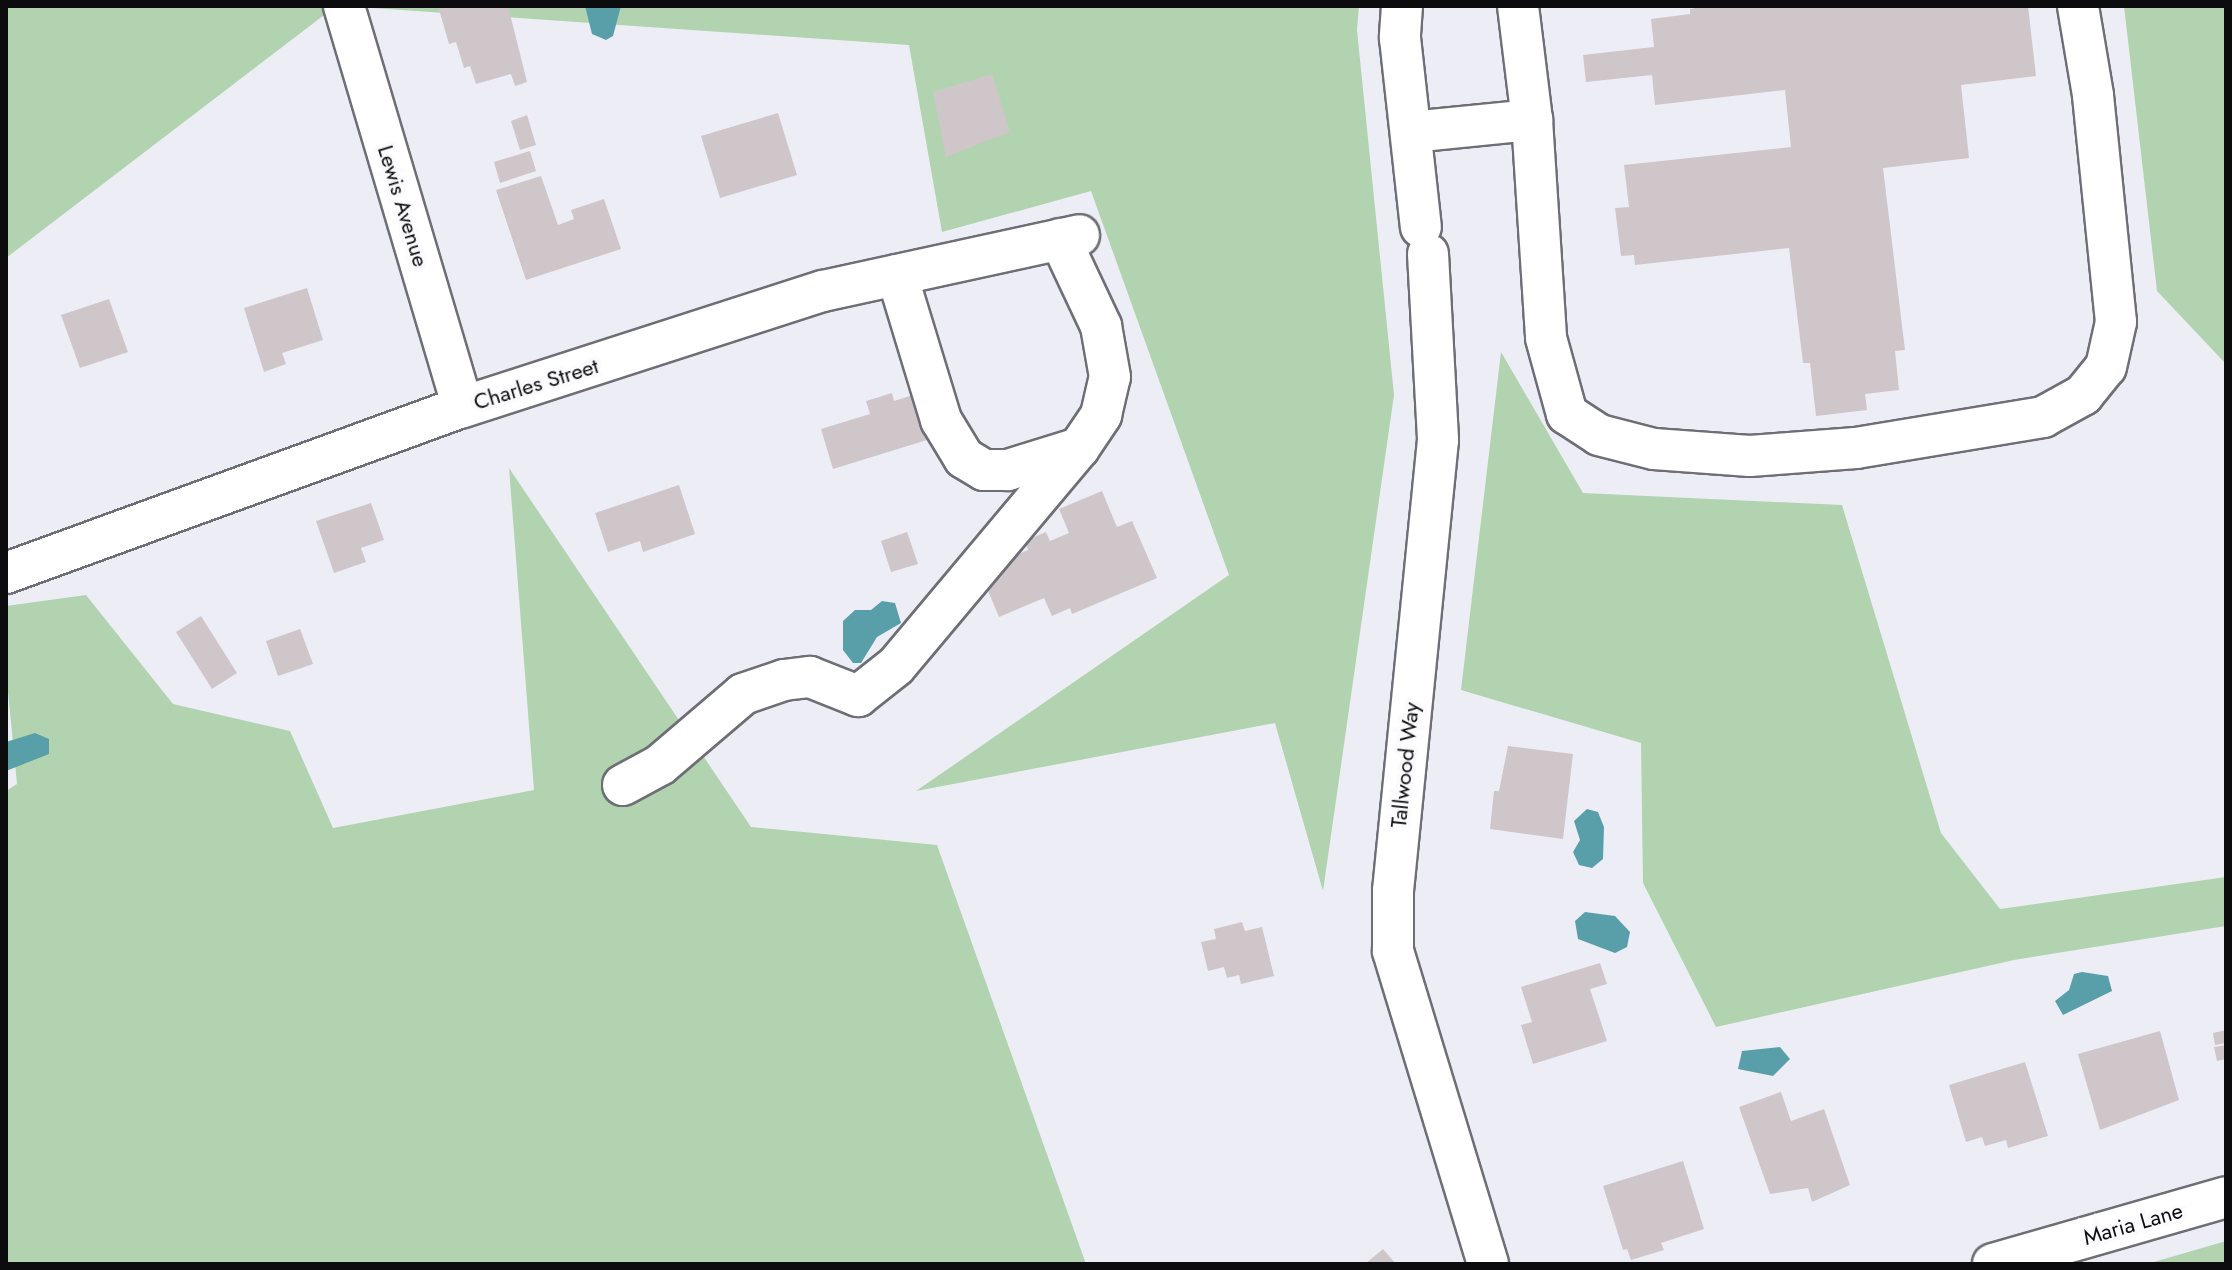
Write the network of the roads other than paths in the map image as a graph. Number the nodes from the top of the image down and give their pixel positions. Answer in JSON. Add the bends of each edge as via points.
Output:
{"nodes":[{"id":1,"x":344,"y":6,"type":"edge"},
{"id":2,"x":1402,"y":6,"type":"edge"},
{"id":3,"x":1518,"y":6,"type":"edge"},
{"id":4,"x":2078,"y":6,"type":"edge"},
{"id":5,"x":1532,"y":120,"type":"junction"},
{"id":6,"x":1411,"y":132,"type":"junction"},
{"id":7,"x":897,"y":275,"type":"junction"},
{"id":8,"x":463,"y":407,"type":"junction"},
{"id":9,"x":1079,"y":448,"type":"junction"},
{"id":10,"x":6,"y":573,"type":"edge"},
{"id":11,"x":623,"y":785,"type":"dead end"},
{"id":12,"x":2226,"y":1197,"type":"edge"},
{"id":13,"x":1488,"y":1264,"type":"edge"},
{"id":14,"x":1993,"y":1264,"type":"edge"}],
"edges":[{"from":1,"to":8,"type":"street","name":"Lewis Avenue"},
{"from":2,"to":6,"type":"street","name":"Tallwood Way","via":[[1400,38]]},
{"from":3,"to":5,"type":"street"},
{"from":4,"to":5,"type":"street","via":[[2095,110],[2116,322],[2106,367],[2083,395],[2043,417],[1856,448],[1750,456],[1654,449],[1599,435],[1567,414],[1546,338]]},
{"from":5,"to":6,"type":"street"},
{"from":6,"to":13,"type":"street","name":"Tallwood Way","via":[[1438,440],[1393,891],[1393,951]]},
{"from":7,"to":8,"type":"street","name":"Charles Street","via":[[823,291]]},
{"from":7,"to":9,"type":"street","via":[[941,420],[964,458],[984,470],[1008,470]]},
{"from":7,"to":9,"type":"street","name":"Charles Street","via":[[1069,237],[1101,326],[1110,377],[1101,415]]},
{"from":8,"to":10,"type":"street","name":"Charles Street"},
{"from":9,"to":11,"type":"street","via":[[896,666],[858,696],[810,677],[743,694],[660,765]]},
{"from":12,"to":14,"type":"street","name":"Maria Lane"}]}
